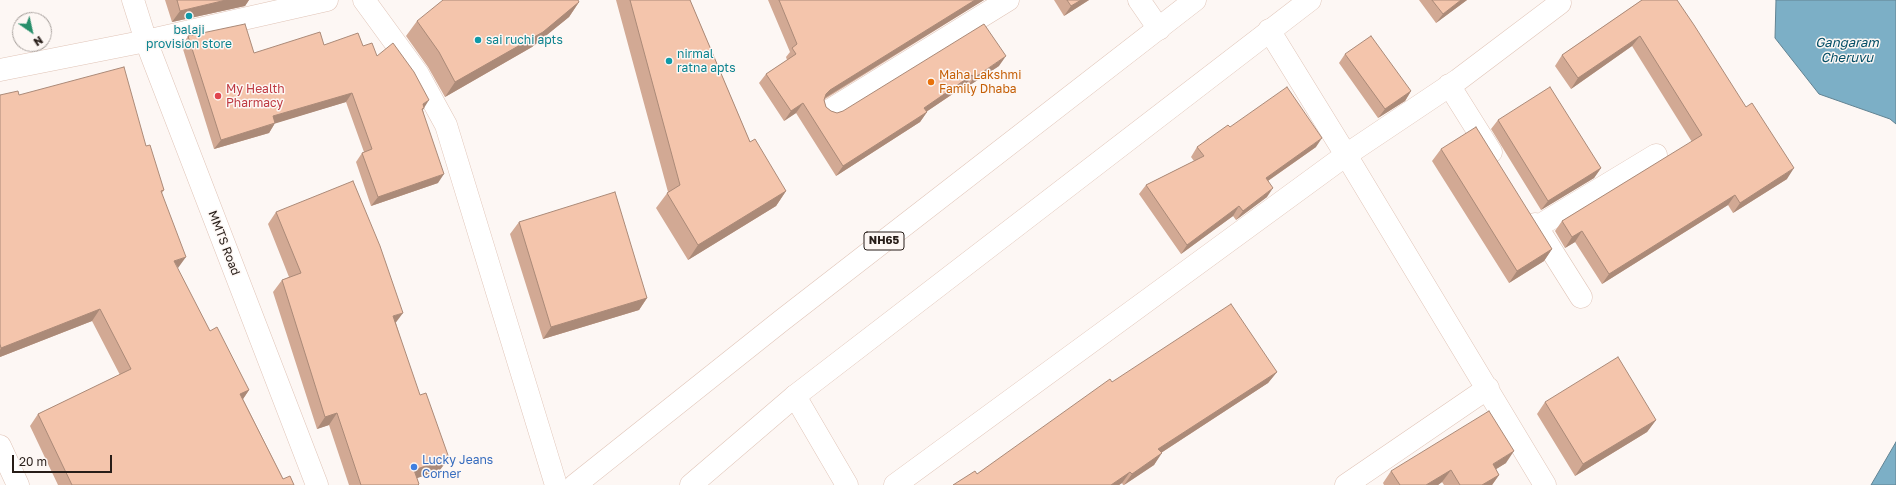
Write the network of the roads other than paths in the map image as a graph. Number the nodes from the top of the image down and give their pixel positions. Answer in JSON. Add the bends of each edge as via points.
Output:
{"nodes":[{"id":1,"x":133,"y":0,"type":"edge"},
{"id":2,"x":327,"y":0,"type":"edge"},
{"id":3,"x":364,"y":0,"type":"edge"},
{"id":4,"x":1008,"y":0,"type":"edge"},
{"id":5,"x":1139,"y":0,"type":"edge"},
{"id":6,"x":1196,"y":0,"type":"edge"},
{"id":7,"x":1310,"y":0,"type":"edge"},
{"id":8,"x":1558,"y":0,"type":"edge"},
{"id":9,"x":1159,"y":29,"type":"junction"},
{"id":10,"x":1269,"y":30,"type":"junction"},
{"id":11,"x":146,"y":41,"type":"junction"},
{"id":12,"x":0,"y":70,"type":"edge"},
{"id":13,"x":1450,"y":85,"type":"junction"},
{"id":14,"x":830,"y":110,"type":"edge"},
{"id":15,"x":1346,"y":155,"type":"junction"},
{"id":16,"x":1656,"y":155,"type":"dead end"},
{"id":17,"x":1500,"y":166,"type":"edge"},
{"id":18,"x":1525,"y":207,"type":"edge"},
{"id":19,"x":1537,"y":227,"type":"junction"},
{"id":20,"x":1581,"y":297,"type":"dead end"},
{"id":21,"x":1488,"y":388,"type":"junction"},
{"id":22,"x":795,"y":396,"type":"junction"},
{"id":23,"x":0,"y":446,"type":"edge"},
{"id":24,"x":18,"y":485,"type":"edge"},
{"id":25,"x":317,"y":485,"type":"edge"},
{"id":26,"x":556,"y":485,"type":"edge"},
{"id":27,"x":575,"y":485,"type":"edge"},
{"id":28,"x":691,"y":485,"type":"edge"},
{"id":29,"x":847,"y":485,"type":"edge"},
{"id":30,"x":896,"y":485,"type":"edge"},
{"id":31,"x":1346,"y":485,"type":"edge"},
{"id":32,"x":1545,"y":485,"type":"edge"}],
"edges":[{"from":1,"to":11,"type":"main road","name":"MMTS Road"},
{"from":2,"to":11,"type":"main road"},
{"from":3,"to":26,"type":"main road","via":[[418,74],[446,125]]},
{"from":4,"to":14,"type":"main road"},
{"from":5,"to":9,"type":"main road"},
{"from":6,"to":9,"type":"main road","number":"NH65"},
{"from":7,"to":10,"type":"main road"},
{"from":8,"to":13,"type":"main road","via":[[1560,3]]},
{"from":9,"to":27,"type":"main road","number":"NH65","via":[[781,320]]},
{"from":10,"to":15,"type":"main road"},
{"from":10,"to":22,"type":"main road"},
{"from":11,"to":12,"type":"main road"},
{"from":11,"to":25,"type":"main road","name":"MMTS Road"},
{"from":13,"to":15,"type":"main road"},
{"from":13,"to":17,"type":"main road"},
{"from":15,"to":21,"type":"main road"},
{"from":15,"to":30,"type":"main road"},
{"from":16,"to":19,"type":"main road"},
{"from":18,"to":19,"type":"main road"},
{"from":19,"to":20,"type":"main road"},
{"from":21,"to":31,"type":"main road"},
{"from":21,"to":32,"type":"main road"},
{"from":22,"to":28,"type":"main road"},
{"from":22,"to":29,"type":"main road"},
{"from":23,"to":24,"type":"main road"}]}
